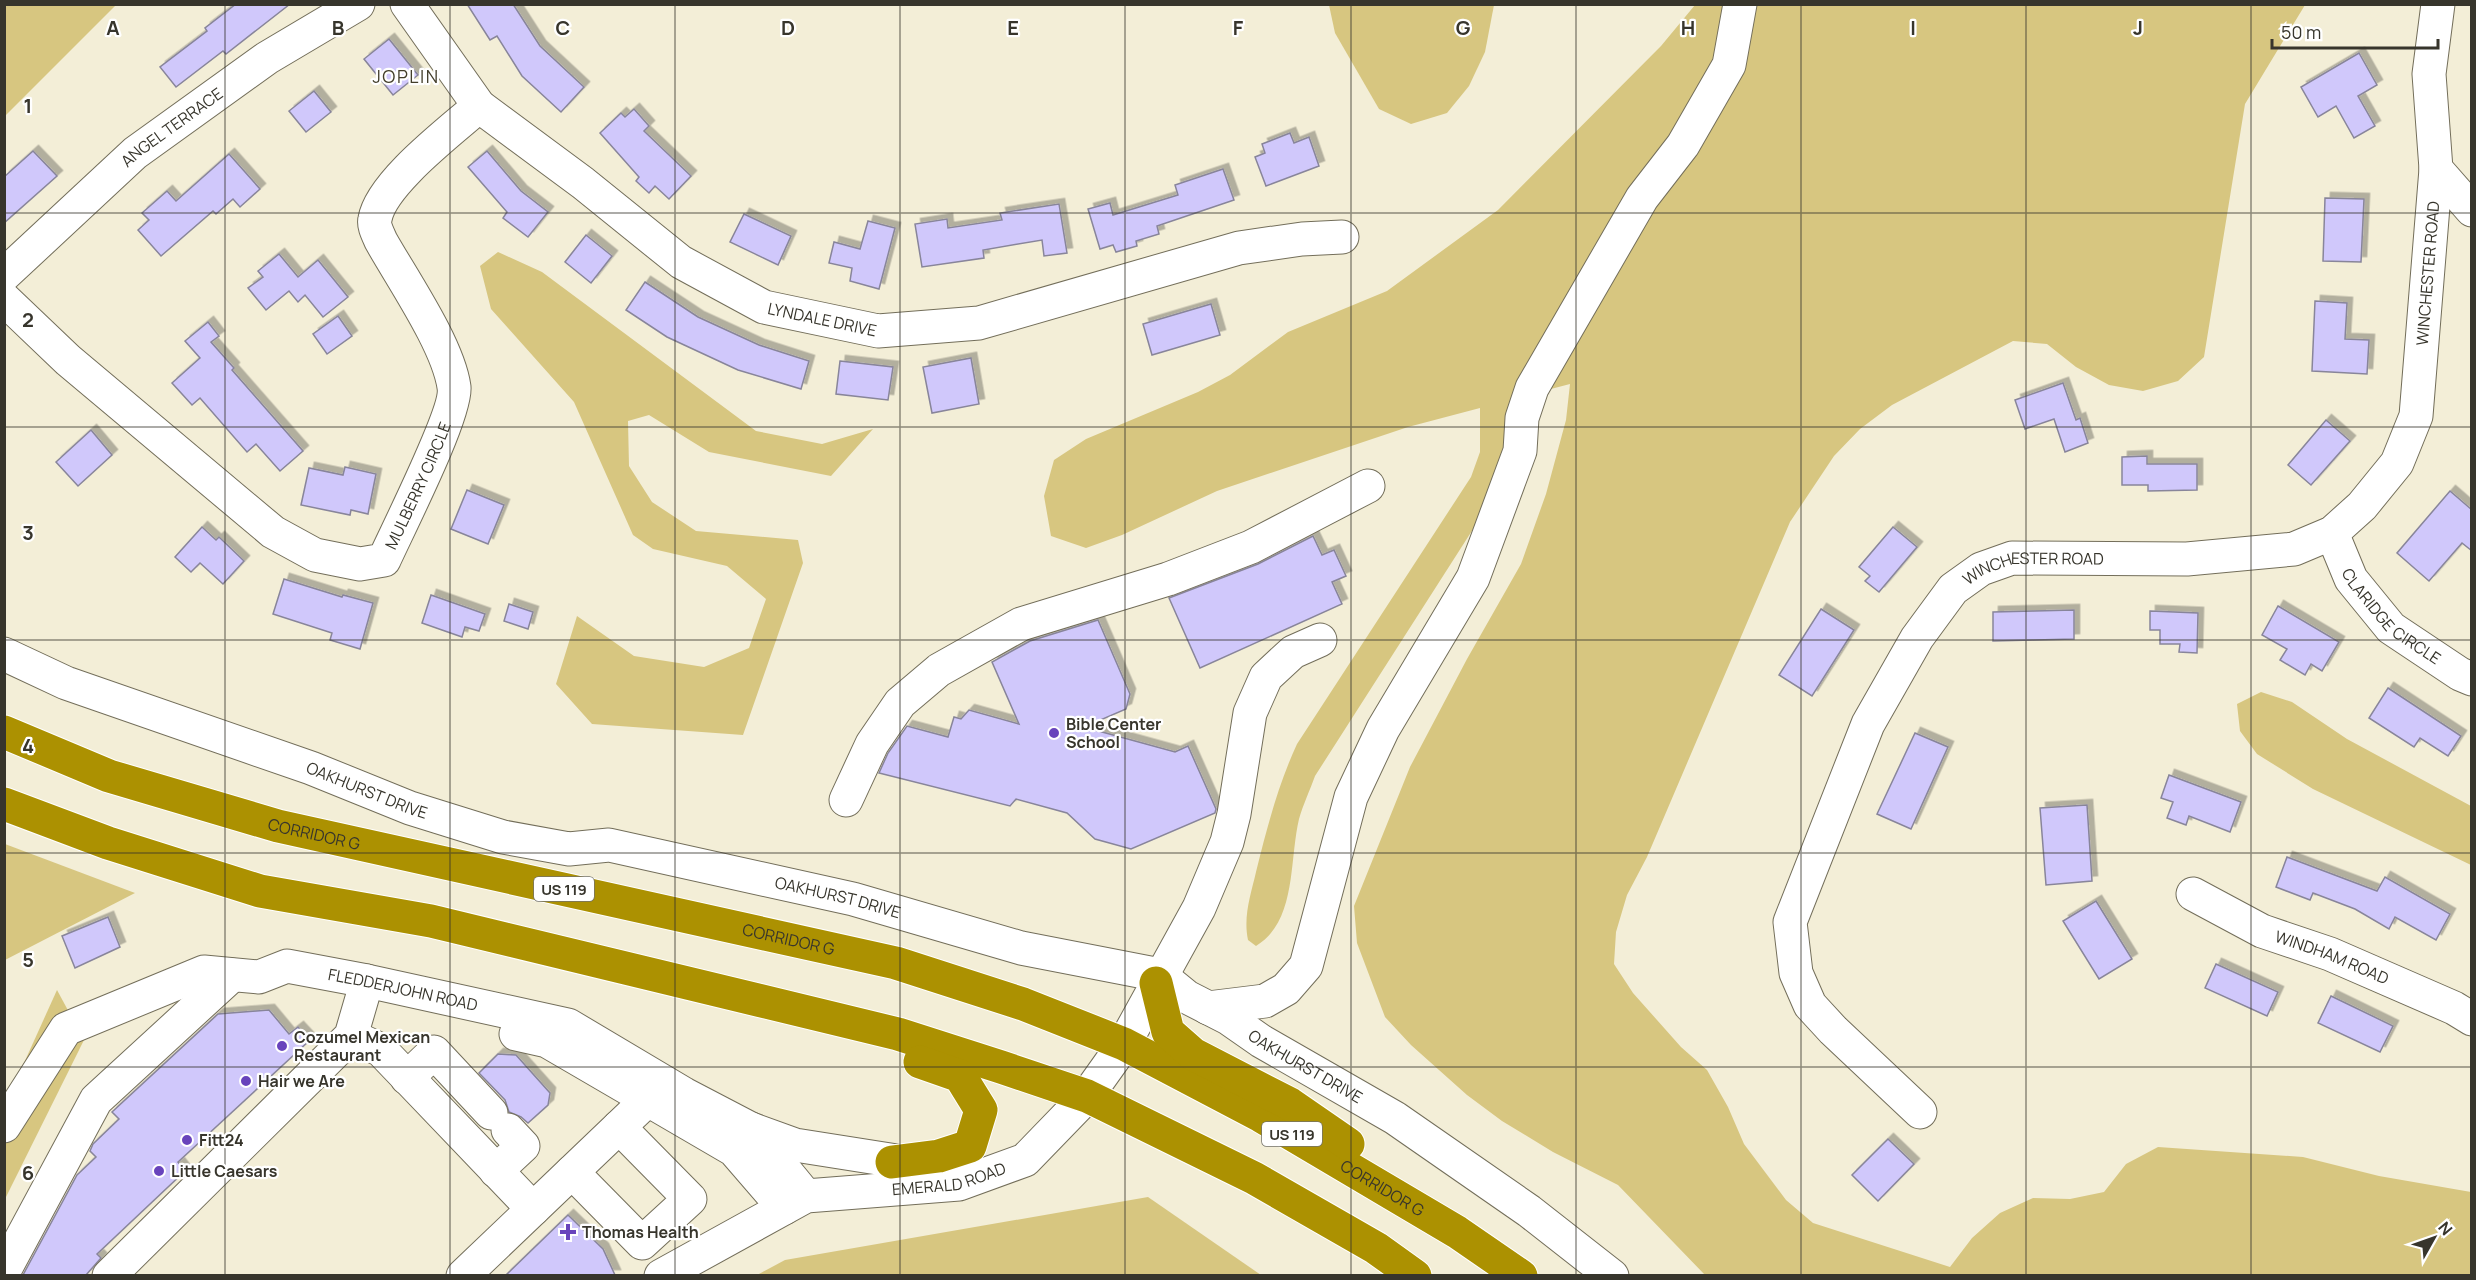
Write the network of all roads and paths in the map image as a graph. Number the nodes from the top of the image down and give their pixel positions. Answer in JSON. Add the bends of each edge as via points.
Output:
{"nodes":[{"id":1,"x":358,"y":4,"type":"edge"},
{"id":2,"x":407,"y":4,"type":"edge"},
{"id":3,"x":1740,"y":4,"type":"edge"},
{"id":4,"x":2438,"y":4,"type":"edge"},
{"id":5,"x":479,"y":106,"type":"junction"},
{"id":6,"x":2436,"y":169,"type":"junction"},
{"id":7,"x":2472,"y":210,"type":"edge"},
{"id":8,"x":1342,"y":237,"type":"dead end"},
{"id":9,"x":4,"y":275,"type":"edge"},
{"id":10,"x":4,"y":298,"type":"edge"},
{"id":11,"x":1368,"y":486,"type":"dead end"},
{"id":12,"x":2332,"y":533,"type":"junction"},
{"id":13,"x":1320,"y":640,"type":"dead end"},
{"id":14,"x":4,"y":654,"type":"edge"},
{"id":15,"x":2472,"y":679,"type":"edge"},
{"id":16,"x":4,"y":732,"type":"edge"},
{"id":17,"x":846,"y":800,"type":"dead end"},
{"id":18,"x":4,"y":804,"type":"edge"},
{"id":19,"x":2193,"y":894,"type":"dead end"},
{"id":20,"x":245,"y":976,"type":"junction"},
{"id":21,"x":1158,"y":979,"type":"junction"},
{"id":22,"x":697,"y":986,"type":"junction"},
{"id":23,"x":364,"y":991,"type":"junction"},
{"id":24,"x":1208,"y":1008,"type":"junction"},
{"id":25,"x":2472,"y":1019,"type":"edge"},
{"id":26,"x":351,"y":1036,"type":"junction"},
{"id":27,"x":1124,"y":1044,"type":"junction"},
{"id":28,"x":407,"y":1078,"type":"junction"},
{"id":29,"x":656,"y":1091,"type":"junction"},
{"id":30,"x":1087,"y":1096,"type":"junction"},
{"id":31,"x":1920,"y":1112,"type":"dead end"},
{"id":32,"x":4,"y":1126,"type":"edge"},
{"id":33,"x":619,"y":1127,"type":"junction"},
{"id":34,"x":751,"y":1129,"type":"junction"},
{"id":35,"x":892,"y":1162,"type":"junction"},
{"id":36,"x":496,"y":1171,"type":"junction"},
{"id":37,"x":572,"y":1172,"type":"junction"},
{"id":38,"x":989,"y":1173,"type":"junction"},
{"id":39,"x":795,"y":1202,"type":"junction"},
{"id":40,"x":533,"y":1209,"type":"junction"},
{"id":41,"x":1456,"y":1232,"type":"junction"},
{"id":42,"x":4,"y":1271,"type":"edge"},
{"id":43,"x":109,"y":1275,"type":"edge"},
{"id":44,"x":463,"y":1275,"type":"edge"},
{"id":45,"x":661,"y":1275,"type":"edge"},
{"id":46,"x":1415,"y":1275,"type":"edge"},
{"id":47,"x":1521,"y":1275,"type":"edge"},
{"id":48,"x":1612,"y":1275,"type":"edge"}],
"edges":[{"from":1,"to":9,"type":"street","name":"ANGEL TERRACE","via":[[267,58],[135,153]]},
{"from":2,"to":5,"type":"street","name":"LYNDALE DRIVE"},
{"from":3,"to":24,"type":"street","via":[[1729,65],[1683,145],[1642,198],[1532,388],[1522,418],[1520,451],[1473,578],[1383,729],[1351,797],[1306,966],[1286,989],[1265,1001]]},
{"from":4,"to":6,"type":"street","name":"WINCHESTER ROAD","via":[[2429,74]]},
{"from":5,"to":8,"type":"street","name":"LYNDALE DRIVE","via":[[681,262],[764,307],[878,331],[978,323],[1239,248]]},
{"from":5,"to":10,"type":"street","name":"MULBERRY CIRCLE","via":[[408,169],[380,202],[374,221],[381,241],[448,362],[455,390],[448,419],[384,560],[360,564],[315,555],[273,532],[68,360]]},
{"from":6,"to":7,"type":"street"},
{"from":6,"to":12,"type":"street","name":"WINCHESTER ROAD","via":[[2416,416],[2397,463],[2362,506]]},
{"from":11,"to":17,"type":"street","via":[[1251,547],[1168,579],[1021,624],[939,670],[900,703],[872,744]]},
{"from":12,"to":15,"type":"street","name":"CLARIDGE CIRCLE","via":[[2351,579],[2391,628]]},
{"from":12,"to":31,"type":"street","name":"WINCHESTER ROAD","via":[[2294,549],[2187,559],[2012,558],[1981,569],[1953,589],[1917,638],[1868,724],[1790,922],[1796,973],[1810,1005]]},
{"from":13,"to":21,"type":"street","name":"EMERALD ROAD","via":[[1293,652],[1266,677],[1250,713],[1227,842],[1199,908]]},
{"from":14,"to":21,"type":"street","name":"OAKHURST DRIVE","via":[[66,683],[311,768],[410,808],[502,837],[569,849],[609,845],[853,899],[1021,948]]},
{"from":16,"to":27,"type":"highway","name":"CORRIDOR G","number":"US 119","via":[[109,776],[278,826],[896,963],[1023,1004]]},
{"from":18,"to":22,"type":"highway","via":[[108,843],[260,891],[431,921]]},
{"from":19,"to":25,"type":"street","name":"WINDHAM ROAD","via":[[2262,931],[2330,954]]},
{"from":20,"to":23,"type":"street","name":"FLEDDERJOHN ROAD","via":[[287,966]]},
{"from":20,"to":32,"type":"street","name":"FLEDDERJOHN ROAD","via":[[204,972],[66,1029]]},
{"from":20,"to":42,"type":"street","via":[[96,1100]]},
{"from":21,"to":24,"type":"street","name":"OAKHURST DRIVE"},
{"from":21,"to":27,"type":"street","name":"EMERALD ROAD"},
{"from":21,"to":41,"type":"highway","via":[[1168,1032],[1193,1054],[1290,1104],[1398,1179]]},
{"from":22,"to":30,"type":"highway","via":[[898,1034]]},
{"from":22,"to":35,"type":"highway","via":[[960,1076],[981,1110],[970,1146],[939,1156]]},
{"from":23,"to":26,"type":"street"},
{"from":23,"to":29,"type":"street","name":"FLEDDERJOHN ROAD","via":[[568,1025]]},
{"from":24,"to":48,"type":"street","name":"OAKHURST DRIVE","via":[[1395,1118],[1529,1211]]},
{"from":26,"to":28,"type":"street","via":[[381,1050]]},
{"from":26,"to":43,"type":"street"},
{"from":27,"to":30,"type":"street","name":"EMERALD ROAD"},
{"from":27,"to":41,"type":"highway","name":"CORRIDOR G","number":"US 119","via":[[1261,1116]]},
{"from":28,"to":36,"type":"street"},
{"from":28,"to":36,"type":"street","via":[[434,1052],[523,1146]]},
{"from":29,"to":33,"type":"street"},
{"from":29,"to":34,"type":"street","name":"FLEDDERJOHN ROAD"},
{"from":29,"to":39,"type":"street","via":[[734,1149]]},
{"from":30,"to":38,"type":"street","name":"EMERALD ROAD","via":[[1025,1160]]},
{"from":30,"to":46,"type":"highway","via":[[1254,1178],[1376,1248]]},
{"from":33,"to":37,"type":"street"},
{"from":33,"to":37,"type":"street","via":[[690,1199],[642,1243]]},
{"from":34,"to":35,"type":"street","via":[[795,1145]]},
{"from":34,"to":39,"type":"street","name":"FLEDDERJOHN ROAD"},
{"from":35,"to":38,"type":"street"},
{"from":36,"to":40,"type":"street"},
{"from":37,"to":40,"type":"street"},
{"from":38,"to":39,"type":"street","name":"EMERALD ROAD","via":[[959,1184]]},
{"from":39,"to":45,"type":"street","name":"EMERALD ROAD"},
{"from":40,"to":44,"type":"street"},
{"from":41,"to":47,"type":"highway","name":"CORRIDOR G","number":"US 119"}]}
